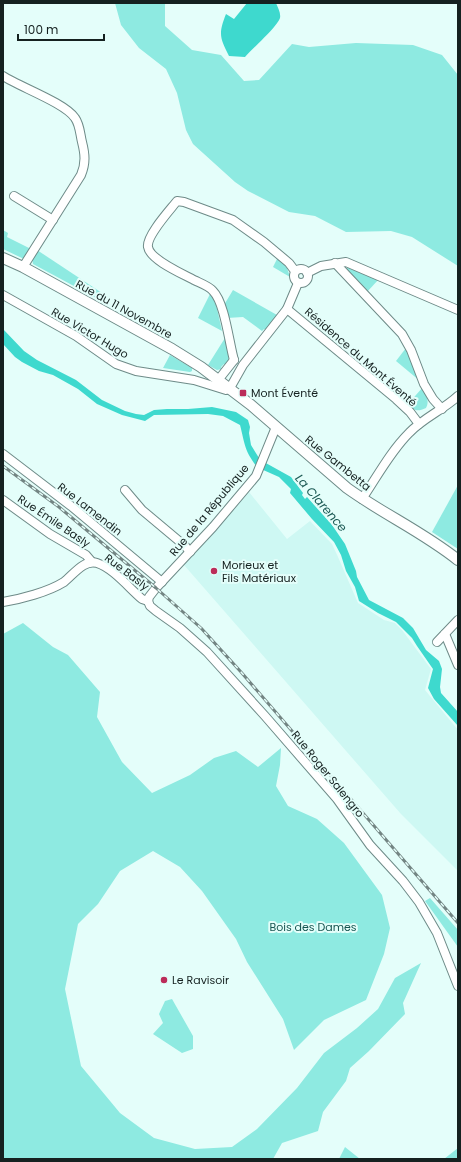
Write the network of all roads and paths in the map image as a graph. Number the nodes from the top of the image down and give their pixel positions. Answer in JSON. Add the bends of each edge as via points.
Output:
{"nodes":[{"id":1,"x":3,"y":76,"type":"edge"},
{"id":2,"x":14,"y":196,"type":"dead end"},
{"id":3,"x":53,"y":220,"type":"junction"},
{"id":4,"x":3,"y":258,"type":"edge"},
{"id":5,"x":335,"y":263,"type":"junction"},
{"id":6,"x":23,"y":267,"type":"junction"},
{"id":7,"x":295,"y":271,"type":"junction"},
{"id":8,"x":307,"y":273,"type":"junction"},
{"id":9,"x":298,"y":283,"type":"junction"},
{"id":10,"x":3,"y":295,"type":"edge"},
{"id":11,"x":287,"y":308,"type":"junction"},
{"id":12,"x":458,"y":310,"type":"edge"},
{"id":13,"x":234,"y":360,"type":"junction"},
{"id":14,"x":243,"y":365,"type":"junction"},
{"id":15,"x":201,"y":367,"type":"junction"},
{"id":16,"x":194,"y":380,"type":"junction"},
{"id":17,"x":219,"y":380,"type":"junction"},
{"id":18,"x":230,"y":388,"type":"junction"},
{"id":19,"x":458,"y":396,"type":"edge"},
{"id":20,"x":442,"y":409,"type":"junction"},
{"id":21,"x":419,"y":424,"type":"junction"},
{"id":22,"x":276,"y":427,"type":"junction"},
{"id":23,"x":3,"y":454,"type":"edge"},
{"id":24,"x":125,"y":490,"type":"dead end"},
{"id":25,"x":362,"y":499,"type":"junction"},
{"id":26,"x":3,"y":500,"type":"edge"},
{"id":27,"x":190,"y":552,"type":"junction"},
{"id":28,"x":458,"y":560,"type":"edge"},
{"id":29,"x":92,"y":562,"type":"junction"},
{"id":30,"x":162,"y":582,"type":"junction"},
{"id":31,"x":148,"y":601,"type":"junction"},
{"id":32,"x":3,"y":602,"type":"edge"},
{"id":33,"x":458,"y":620,"type":"edge"},
{"id":34,"x":445,"y":634,"type":"junction"},
{"id":35,"x":437,"y":642,"type":"dead end"},
{"id":36,"x":458,"y":665,"type":"edge"},
{"id":37,"x":458,"y":986,"type":"edge"}],
"edges":[{"from":1,"to":3,"type":"street","via":[[65,109],[76,119],[85,167]]},
{"from":2,"to":3,"type":"street"},
{"from":3,"to":6,"type":"street"},
{"from":4,"to":6,"type":"main road","name":"Rue du 11 Novembre"},
{"from":5,"to":8,"type":"street"},
{"from":5,"to":12,"type":"street","via":[[346,262]]},
{"from":5,"to":20,"type":"street","name":"Résidence du Mont Éventé","via":[[402,334],[424,384]]},
{"from":6,"to":15,"type":"main road","name":"Rue du 11 Novembre"},
{"from":7,"to":8,"type":"street","via":[[302,269]]},
{"from":7,"to":9,"type":"street","via":[[294,278]]},
{"from":7,"to":13,"type":"street","via":[[264,242],[233,220],[177,201],[161,220],[149,242],[150,253],[160,262],[212,290],[220,302]]},
{"from":8,"to":9,"type":"street","via":[[306,281]]},
{"from":9,"to":11,"type":"street"},
{"from":10,"to":16,"type":"street","name":"Rue Victor Hugo","via":[[76,336],[116,364],[136,371]]},
{"from":11,"to":14,"type":"street"},
{"from":11,"to":21,"type":"street","name":"Résidence du Mont Éventé","via":[[396,399]]},
{"from":13,"to":14,"type":"street"},
{"from":13,"to":17,"type":"street"},
{"from":14,"to":18,"type":"street"},
{"from":15,"to":16,"type":"street"},
{"from":15,"to":17,"type":"main road","name":"Rue du 11 Novembre"},
{"from":16,"to":18,"type":"street","name":"Rue Victor Hugo","via":[[226,390]]},
{"from":17,"to":18,"type":"main road","name":"Rue du 11 Novembre"},
{"from":18,"to":22,"type":"main road","name":"Rue Gambetta"},
{"from":19,"to":20,"type":"street"},
{"from":20,"to":21,"type":"street"},
{"from":21,"to":25,"type":"street","via":[[394,450]]},
{"from":22,"to":25,"type":"main road","name":"Rue Gambetta"},
{"from":22,"to":27,"type":"street","name":"Rue de la République","via":[[256,476]]},
{"from":23,"to":30,"type":"street","name":"Rue Lamendin"},
{"from":24,"to":27,"type":"street","via":[[142,510]]},
{"from":25,"to":28,"type":"main road","name":"Rue Gambetta","via":[[424,535]]},
{"from":26,"to":29,"type":"street","name":"Rue Émile Basly"},
{"from":27,"to":30,"type":"street","name":"Rue de la République"},
{"from":29,"to":31,"type":"street","name":"Rue Basly","via":[[101,564],[142,599]]},
{"from":29,"to":32,"type":"street","via":[[57,586]]},
{"from":30,"to":31,"type":"street","name":"Rue de la République"},
{"from":31,"to":37,"type":"street","name":"Rue Roger Salengro","via":[[153,608],[207,652],[337,799],[370,845],[419,902],[437,933]]},
{"from":33,"to":34,"type":"street"},
{"from":34,"to":35,"type":"street"},
{"from":34,"to":36,"type":"street"}]}
